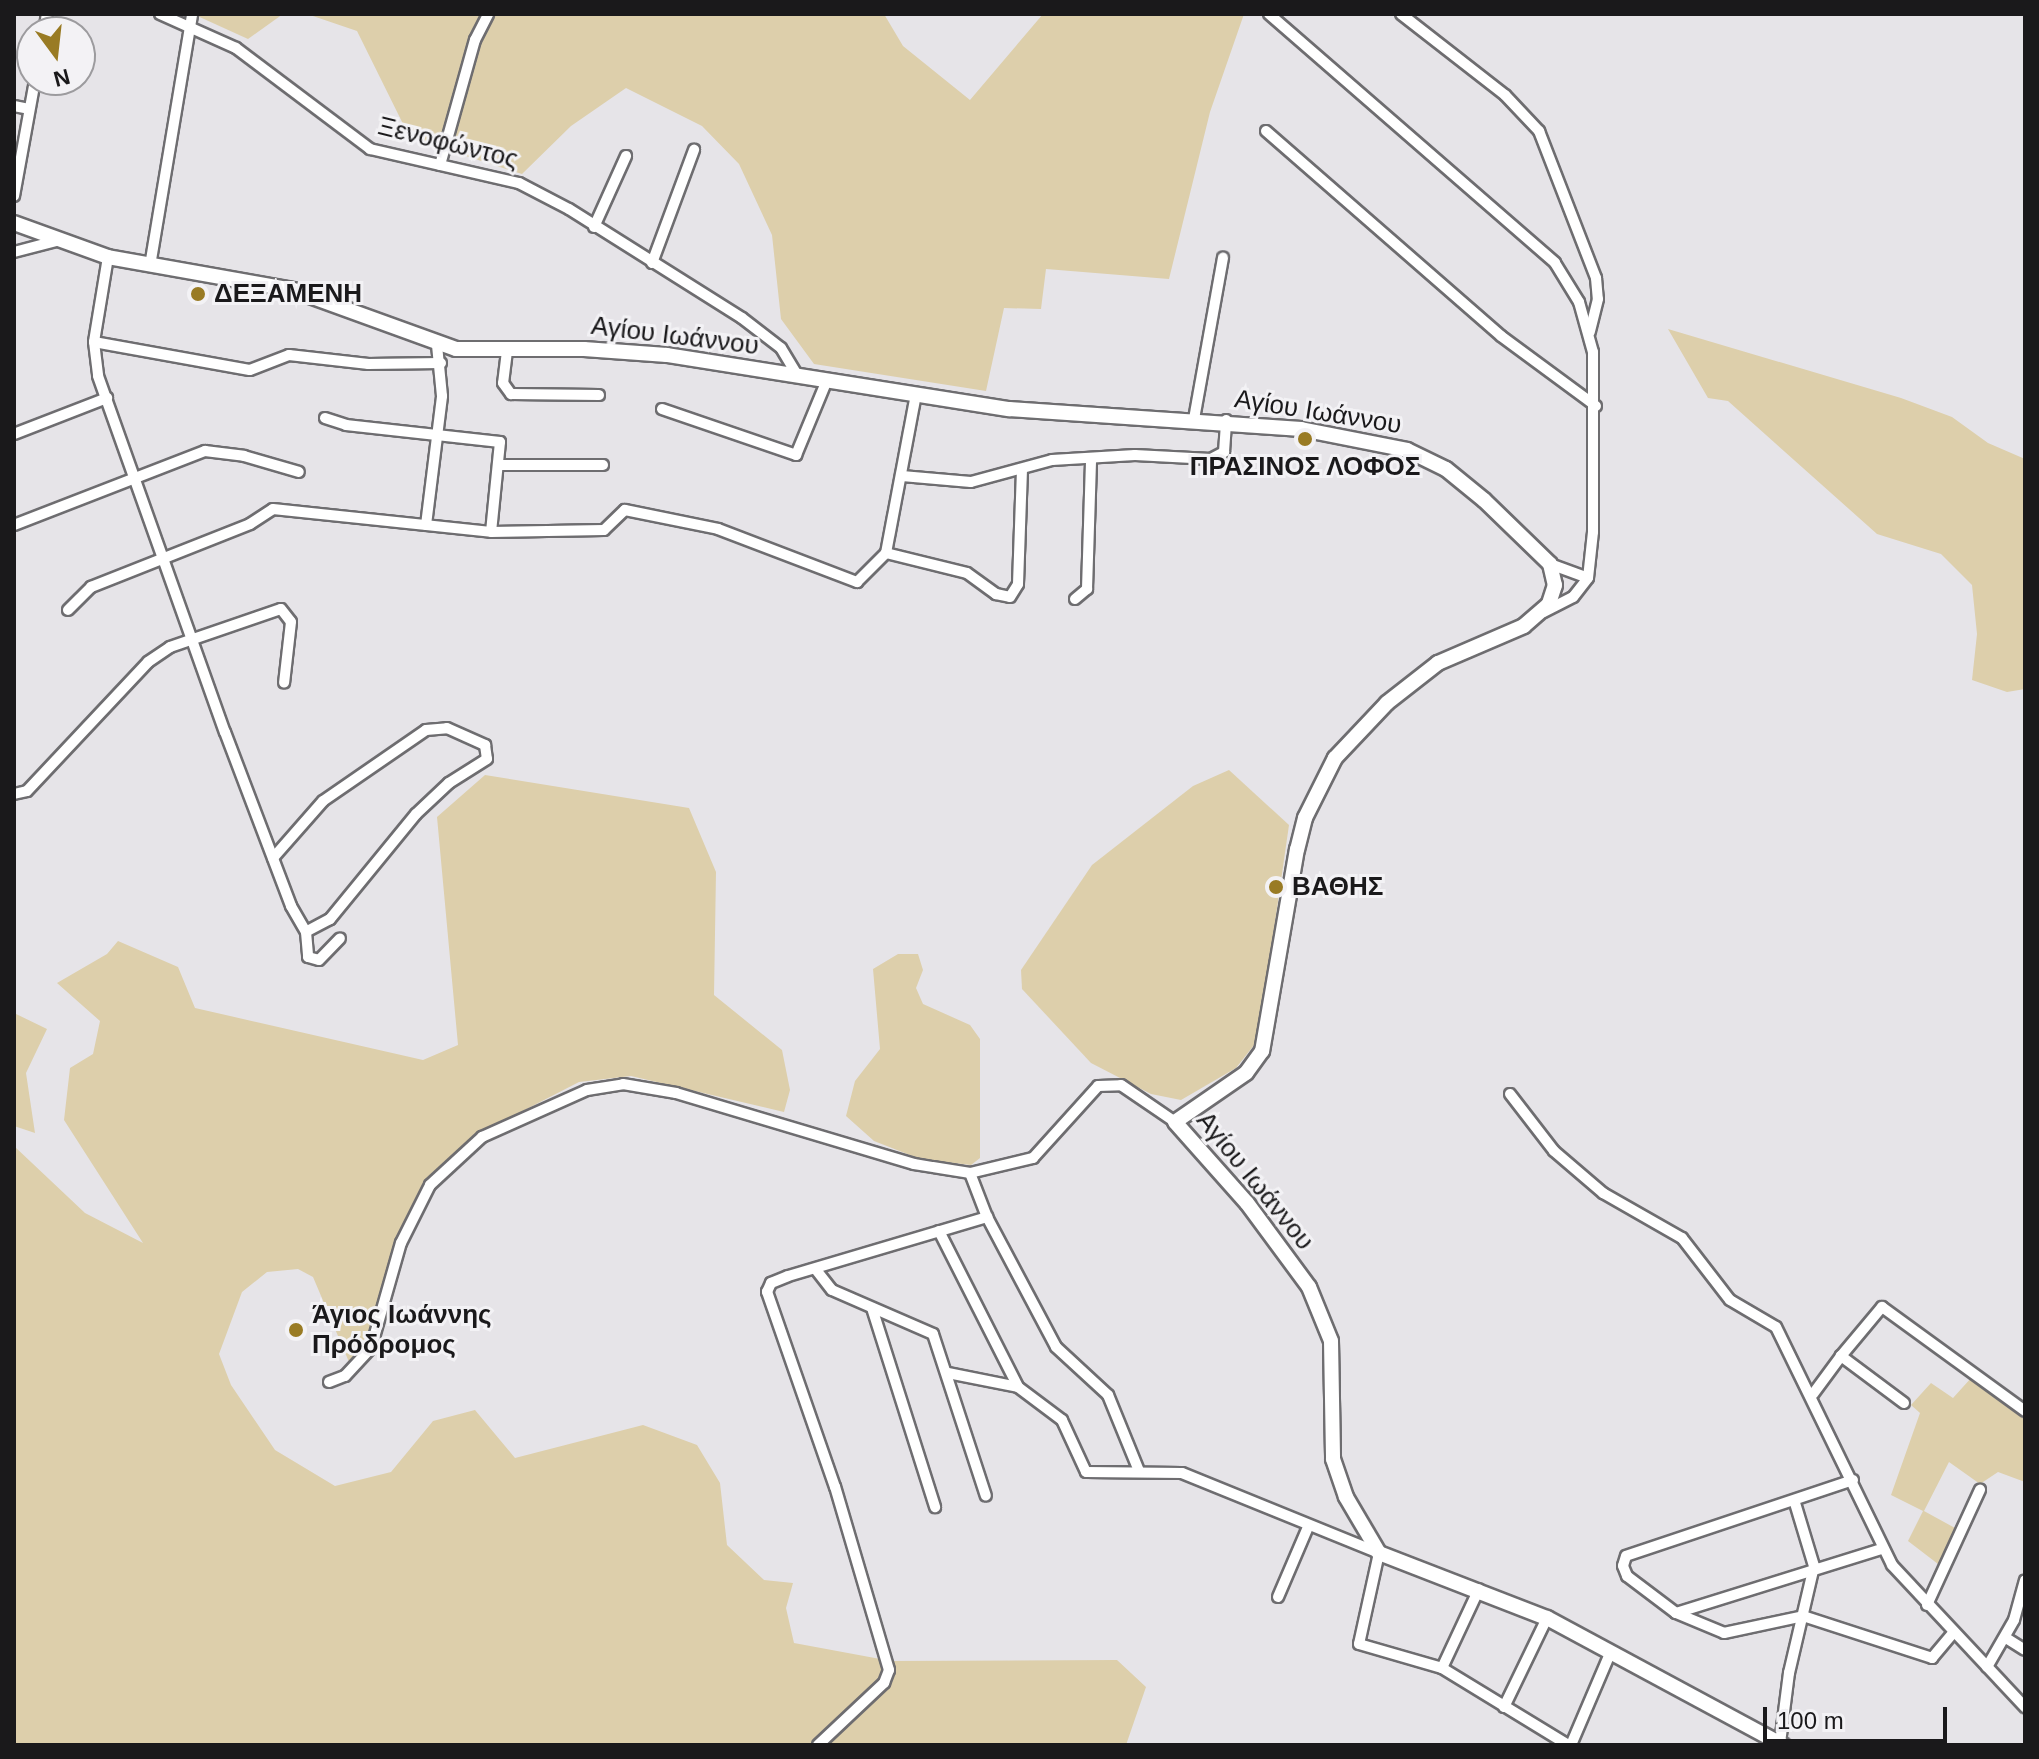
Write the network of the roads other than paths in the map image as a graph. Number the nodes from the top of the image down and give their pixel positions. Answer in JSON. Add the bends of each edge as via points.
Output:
{"nodes":[{"id":1,"x":160,"y":14,"type":"edge"},
{"id":2,"x":192,"y":14,"type":"edge"},
{"id":3,"x":488,"y":14,"type":"edge"},
{"id":4,"x":1269,"y":14,"type":"edge"},
{"id":5,"x":1401,"y":14,"type":"edge"},
{"id":6,"x":188,"y":26,"type":"junction"},
{"id":7,"x":32,"y":96,"type":"edge"},
{"id":8,"x":14,"y":106,"type":"edge"},
{"id":9,"x":29,"y":109,"type":"junction"},
{"id":10,"x":1266,"y":131,"type":"dead end"},
{"id":11,"x":694,"y":150,"type":"dead end"},
{"id":12,"x":626,"y":156,"type":"dead end"},
{"id":13,"x":440,"y":165,"type":"junction"},
{"id":14,"x":14,"y":196,"type":"edge"},
{"id":15,"x":14,"y":223,"type":"edge"},
{"id":16,"x":594,"y":227,"type":"junction"},
{"id":17,"x":56,"y":241,"type":"junction"},
{"id":18,"x":14,"y":252,"type":"edge"},
{"id":19,"x":108,"y":257,"type":"junction"},
{"id":20,"x":1223,"y":258,"type":"dead end"},
{"id":21,"x":652,"y":263,"type":"junction"},
{"id":22,"x":150,"y":266,"type":"junction"},
{"id":23,"x":1589,"y":332,"type":"junction"},
{"id":24,"x":94,"y":342,"type":"junction"},
{"id":25,"x":437,"y":345,"type":"junction"},
{"id":26,"x":507,"y":351,"type":"junction"},
{"id":27,"x":441,"y":363,"type":"junction"},
{"id":28,"x":797,"y":375,"type":"junction"},
{"id":29,"x":827,"y":380,"type":"junction"},
{"id":30,"x":916,"y":394,"type":"junction"},
{"id":31,"x":599,"y":395,"type":"dead end"},
{"id":32,"x":107,"y":398,"type":"junction"},
{"id":33,"x":1596,"y":406,"type":"junction"},
{"id":34,"x":662,"y":409,"type":"dead end"},
{"id":35,"x":325,"y":418,"type":"dead end"},
{"id":36,"x":1194,"y":419,"type":"junction"},
{"id":37,"x":1226,"y":420,"type":"junction"},
{"id":38,"x":14,"y":434,"type":"edge"},
{"id":39,"x":438,"y":435,"type":"junction"},
{"id":40,"x":1091,"y":459,"type":"junction"},
{"id":41,"x":502,"y":465,"type":"junction"},
{"id":42,"x":603,"y":465,"type":"dead end"},
{"id":43,"x":1022,"y":471,"type":"junction"},
{"id":44,"x":299,"y":472,"type":"dead end"},
{"id":45,"x":902,"y":476,"type":"junction"},
{"id":46,"x":134,"y":478,"type":"junction"},
{"id":47,"x":14,"y":525,"type":"edge"},
{"id":48,"x":426,"y":525,"type":"junction"},
{"id":49,"x":491,"y":532,"type":"junction"},
{"id":50,"x":886,"y":553,"type":"junction"},
{"id":51,"x":162,"y":560,"type":"junction"},
{"id":52,"x":1550,"y":564,"type":"junction"},
{"id":53,"x":1588,"y":578,"type":"junction"},
{"id":54,"x":1075,"y":599,"type":"dead end"},
{"id":55,"x":68,"y":610,"type":"dead end"},
{"id":56,"x":1543,"y":613,"type":"junction"},
{"id":57,"x":192,"y":639,"type":"junction"},
{"id":58,"x":284,"y":683,"type":"dead end"},
{"id":59,"x":14,"y":794,"type":"edge"},
{"id":60,"x":273,"y":858,"type":"junction"},
{"id":61,"x":306,"y":932,"type":"junction"},
{"id":62,"x":340,"y":938,"type":"dead end"},
{"id":63,"x":1510,"y":1094,"type":"dead end"},
{"id":64,"x":1175,"y":1122,"type":"junction"},
{"id":65,"x":970,"y":1173,"type":"junction"},
{"id":66,"x":987,"y":1217,"type":"junction"},
{"id":67,"x":939,"y":1231,"type":"junction"},
{"id":68,"x":817,"y":1271,"type":"junction"},
{"id":69,"x":872,"y":1308,"type":"junction"},
{"id":70,"x":1841,"y":1356,"type":"junction"},
{"id":71,"x":948,"y":1373,"type":"junction"},
{"id":72,"x":329,"y":1382,"type":"dead end"},
{"id":73,"x":1018,"y":1387,"type":"junction"},
{"id":74,"x":1813,"y":1394,"type":"junction"},
{"id":75,"x":1904,"y":1403,"type":"dead end"},
{"id":76,"x":2025,"y":1411,"type":"edge"},
{"id":77,"x":1139,"y":1471,"type":"junction"},
{"id":78,"x":1853,"y":1480,"type":"junction"},
{"id":79,"x":1980,"y":1490,"type":"dead end"},
{"id":80,"x":986,"y":1496,"type":"dead end"},
{"id":81,"x":1795,"y":1503,"type":"junction"},
{"id":82,"x":935,"y":1507,"type":"dead end"},
{"id":83,"x":1308,"y":1527,"type":"junction"},
{"id":84,"x":1882,"y":1549,"type":"junction"},
{"id":85,"x":1379,"y":1553,"type":"junction"},
{"id":86,"x":1814,"y":1566,"type":"junction"},
{"id":87,"x":2025,"y":1580,"type":"edge"},
{"id":88,"x":1479,"y":1589,"type":"junction"},
{"id":89,"x":1278,"y":1597,"type":"dead end"},
{"id":90,"x":1927,"y":1605,"type":"junction"},
{"id":91,"x":1676,"y":1613,"type":"junction"},
{"id":92,"x":1803,"y":1616,"type":"junction"},
{"id":93,"x":1547,"y":1618,"type":"junction"},
{"id":94,"x":1954,"y":1632,"type":"junction"},
{"id":95,"x":2006,"y":1638,"type":"junction"},
{"id":96,"x":2025,"y":1650,"type":"edge"},
{"id":97,"x":1611,"y":1651,"type":"junction"},
{"id":98,"x":1987,"y":1667,"type":"junction"},
{"id":99,"x":1442,"y":1668,"type":"junction"},
{"id":100,"x":1504,"y":1707,"type":"junction"},
{"id":101,"x":2025,"y":1707,"type":"edge"},
{"id":102,"x":1782,"y":1744,"type":"edge"},
{"id":103,"x":818,"y":1745,"type":"edge"},
{"id":104,"x":1569,"y":1745,"type":"edge"}],
"edges":[{"from":1,"to":6,"type":"street","name":"Ξενοφώντος"},
{"from":2,"to":6,"type":"street"},
{"from":3,"to":13,"type":"street","via":[[475,40]]},
{"from":4,"to":23,"type":"street","via":[[1555,263],[1567,278]]},
{"from":5,"to":23,"type":"street","via":[[1505,95],[1539,131],[1596,278],[1598,299]]},
{"from":6,"to":13,"type":"street","name":"Ξενοφώντος","via":[[236,48],[355,141],[393,156]]},
{"from":6,"to":22,"type":"street"},
{"from":7,"to":9,"type":"street"},
{"from":8,"to":9,"type":"street"},
{"from":9,"to":14,"type":"street"},
{"from":10,"to":33,"type":"street","via":[[1501,336]]},
{"from":11,"to":21,"type":"street"},
{"from":12,"to":16,"type":"street"},
{"from":13,"to":16,"type":"street","name":"Ξενοφώντος","via":[[519,183]]},
{"from":15,"to":17,"type":"street","name":"Αγίου Ιωάννου"},
{"from":16,"to":21,"type":"street","name":"Ξενοφώντος"},
{"from":17,"to":18,"type":"street"},
{"from":17,"to":19,"type":"street","name":"Αγίου Ιωάννου"},
{"from":19,"to":22,"type":"street","name":"Αγίου Ιωάννου"},
{"from":19,"to":24,"type":"street"},
{"from":20,"to":36,"type":"street"},
{"from":21,"to":28,"type":"street","name":"Ξενοφώντος","via":[[781,348]]},
{"from":22,"to":25,"type":"street","name":"Αγίου Ιωάννου","via":[[293,290]]},
{"from":23,"to":33,"type":"street"},
{"from":24,"to":27,"type":"street","via":[[250,370],[289,355],[368,364]]},
{"from":24,"to":32,"type":"street"},
{"from":25,"to":26,"type":"street","name":"Αγίου Ιωάννου"},
{"from":25,"to":27,"type":"street"},
{"from":26,"to":28,"type":"street","name":"Αγίου Ιωάννου","via":[[653,354]]},
{"from":26,"to":31,"type":"street","via":[[503,383],[511,394]]},
{"from":27,"to":39,"type":"street"},
{"from":28,"to":29,"type":"street","name":"Αγίου Ιωάννου"},
{"from":29,"to":30,"type":"street","name":"Αγίου Ιωάννου"},
{"from":29,"to":34,"type":"street","via":[[796,455]]},
{"from":30,"to":36,"type":"street","name":"Αγίου Ιωάννου","via":[[1085,417]]},
{"from":30,"to":45,"type":"street"},
{"from":32,"to":38,"type":"street"},
{"from":32,"to":46,"type":"street"},
{"from":33,"to":53,"type":"street"},
{"from":35,"to":39,"type":"street"},
{"from":36,"to":37,"type":"street","name":"Αγίου Ιωάννου"},
{"from":37,"to":40,"type":"street","via":[[1224,452],[1218,457]]},
{"from":37,"to":52,"type":"street","name":"Αγίου Ιωάννου","via":[[1359,439],[1428,459],[1484,500]]},
{"from":39,"to":41,"type":"street","via":[[500,442]]},
{"from":39,"to":48,"type":"street"},
{"from":40,"to":43,"type":"street","via":[[1039,462]]},
{"from":40,"to":54,"type":"street","via":[[1087,589]]},
{"from":41,"to":42,"type":"street"},
{"from":41,"to":49,"type":"street"},
{"from":43,"to":45,"type":"street","via":[[971,482]]},
{"from":43,"to":50,"type":"street","via":[[1018,584],[1010,597],[996,594],[967,573]]},
{"from":44,"to":46,"type":"street","via":[[205,451]]},
{"from":45,"to":50,"type":"street"},
{"from":46,"to":47,"type":"street"},
{"from":46,"to":51,"type":"street"},
{"from":48,"to":49,"type":"street"},
{"from":48,"to":51,"type":"street","via":[[273,509],[250,524]]},
{"from":49,"to":50,"type":"street","via":[[596,531],[625,510],[718,529],[852,583]]},
{"from":51,"to":55,"type":"street","via":[[91,587]]},
{"from":51,"to":57,"type":"street"},
{"from":52,"to":53,"type":"street"},
{"from":52,"to":56,"type":"street","via":[[1554,593]]},
{"from":53,"to":56,"type":"street","via":[[1573,597]]},
{"from":56,"to":64,"type":"street","name":"Αγίου Ιωάννου","via":[[1438,663],[1387,703],[1335,758],[1305,818],[1297,849],[1262,1051],[1246,1073]]},
{"from":57,"to":58,"type":"street","via":[[281,609],[291,622]]},
{"from":57,"to":59,"type":"street","via":[[148,662],[27,791]]},
{"from":57,"to":60,"type":"street"},
{"from":60,"to":61,"type":"street"},
{"from":60,"to":61,"type":"street","via":[[323,801],[426,730],[447,728],[490,751],[487,759],[449,783],[416,814],[330,919]]},
{"from":61,"to":62,"type":"street","via":[[305,946],[313,961]]},
{"from":63,"to":74,"type":"street","via":[[1554,1151],[1603,1193],[1682,1238],[1730,1300],[1776,1327]]},
{"from":64,"to":65,"type":"street","via":[[1121,1085],[1098,1086],[1033,1158]]},
{"from":64,"to":85,"type":"street","name":"Αγίου Ιωάννου","via":[[1247,1203],[1309,1287],[1331,1341],[1333,1459],[1346,1497]]},
{"from":65,"to":66,"type":"street"},
{"from":65,"to":72,"type":"street","via":[[914,1164],[676,1093],[623,1084],[587,1090],[482,1137],[430,1185],[401,1243],[371,1348],[345,1376]]},
{"from":66,"to":67,"type":"street"},
{"from":66,"to":77,"type":"street","via":[[1056,1347],[1108,1395]]},
{"from":67,"to":68,"type":"street"},
{"from":67,"to":73,"type":"street"},
{"from":68,"to":69,"type":"street","via":[[832,1290]]},
{"from":68,"to":103,"type":"street","via":[[771,1283],[767,1292],[835,1487],[889,1670],[884,1683]]},
{"from":69,"to":71,"type":"street","via":[[933,1334]]},
{"from":69,"to":82,"type":"street"},
{"from":70,"to":74,"type":"street"},
{"from":70,"to":75,"type":"street"},
{"from":70,"to":76,"type":"street","via":[[1882,1307]]},
{"from":71,"to":73,"type":"street"},
{"from":71,"to":80,"type":"street"},
{"from":73,"to":77,"type":"street","via":[[1062,1420],[1086,1472]]},
{"from":74,"to":78,"type":"street"},
{"from":77,"to":83,"type":"street","via":[[1182,1473]]},
{"from":78,"to":81,"type":"street"},
{"from":78,"to":84,"type":"street"},
{"from":79,"to":90,"type":"street"},
{"from":81,"to":86,"type":"street"},
{"from":81,"to":91,"type":"street","via":[[1626,1556],[1627,1576]]},
{"from":83,"to":85,"type":"street"},
{"from":83,"to":89,"type":"street"},
{"from":84,"to":86,"type":"street"},
{"from":84,"to":90,"type":"street"},
{"from":85,"to":88,"type":"street"},
{"from":85,"to":99,"type":"street","via":[[1356,1640]]},
{"from":86,"to":91,"type":"street"},
{"from":86,"to":92,"type":"street"},
{"from":87,"to":95,"type":"street"},
{"from":88,"to":93,"type":"street"},
{"from":88,"to":99,"type":"street"},
{"from":90,"to":94,"type":"street"},
{"from":91,"to":92,"type":"street","via":[[1724,1633]]},
{"from":92,"to":94,"type":"street","via":[[1932,1658]]},
{"from":92,"to":102,"type":"street"},
{"from":93,"to":97,"type":"street"},
{"from":93,"to":100,"type":"street"},
{"from":94,"to":98,"type":"street"},
{"from":95,"to":96,"type":"street"},
{"from":95,"to":98,"type":"street"},
{"from":97,"to":102,"type":"street"},
{"from":97,"to":104,"type":"street"},
{"from":98,"to":101,"type":"street"},
{"from":99,"to":100,"type":"street"},
{"from":100,"to":104,"type":"street"}]}
